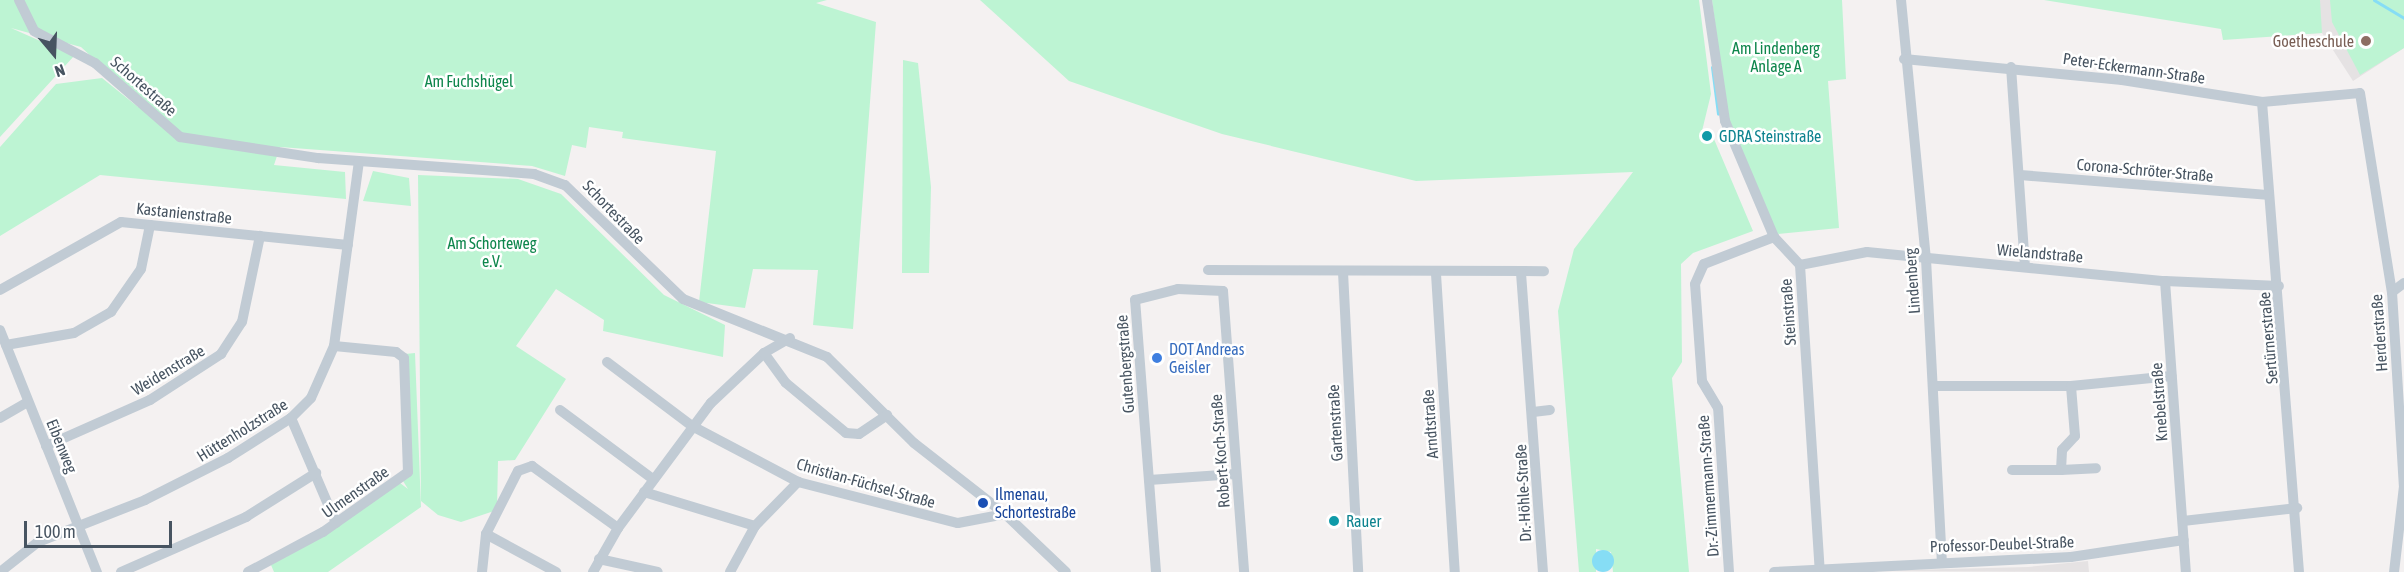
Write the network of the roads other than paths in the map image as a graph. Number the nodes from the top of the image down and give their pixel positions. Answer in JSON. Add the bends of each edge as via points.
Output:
{"nodes":[{"id":1,"x":19,"y":0,"type":"edge"},
{"id":2,"x":1707,"y":0,"type":"edge"},
{"id":3,"x":1901,"y":0,"type":"edge"},
{"id":4,"x":1904,"y":59,"type":"junction"},
{"id":5,"x":2012,"y":67,"type":"junction"},
{"id":6,"x":2360,"y":93,"type":"joint"},
{"id":7,"x":2262,"y":102,"type":"junction"},
{"id":8,"x":359,"y":162,"type":"junction"},
{"id":9,"x":2020,"y":175,"type":"junction"},
{"id":10,"x":2268,"y":195,"type":"junction"},
{"id":11,"x":150,"y":225,"type":"junction"},
{"id":12,"x":260,"y":236,"type":"junction"},
{"id":13,"x":1774,"y":237,"type":"junction"},
{"id":14,"x":348,"y":245,"type":"junction"},
{"id":15,"x":1926,"y":259,"type":"junction"},
{"id":16,"x":1800,"y":265,"type":"junction"},
{"id":17,"x":2025,"y":266,"type":"junction"},
{"id":18,"x":1208,"y":270,"type":"dead end"},
{"id":19,"x":1544,"y":271,"type":"dead end"},
{"id":20,"x":1343,"y":272,"type":"junction"},
{"id":21,"x":1521,"y":273,"type":"junction"},
{"id":22,"x":1436,"y":274,"type":"junction"},
{"id":23,"x":2165,"y":281,"type":"junction"},
{"id":24,"x":2404,"y":283,"type":"edge"},
{"id":25,"x":2279,"y":286,"type":"junction"},
{"id":26,"x":0,"y":290,"type":"edge"},
{"id":27,"x":1223,"y":291,"type":"joint"},
{"id":28,"x":2392,"y":292,"type":"junction"},
{"id":29,"x":0,"y":330,"type":"edge"},
{"id":30,"x":790,"y":338,"type":"junction"},
{"id":31,"x":6,"y":345,"type":"junction"},
{"id":32,"x":334,"y":346,"type":"junction"},
{"id":33,"x":764,"y":353,"type":"junction"},
{"id":34,"x":607,"y":362,"type":"dead end"},
{"id":35,"x":2172,"y":376,"type":"junction"},
{"id":36,"x":2071,"y":386,"type":"junction"},
{"id":37,"x":1933,"y":387,"type":"junction"},
{"id":38,"x":28,"y":402,"type":"junction"},
{"id":39,"x":560,"y":410,"type":"dead end"},
{"id":40,"x":1550,"y":410,"type":"dead end"},
{"id":41,"x":1533,"y":412,"type":"junction"},
{"id":42,"x":887,"y":415,"type":"junction"},
{"id":43,"x":0,"y":418,"type":"edge"},
{"id":44,"x":291,"y":418,"type":"junction"},
{"id":45,"x":692,"y":426,"type":"junction"},
{"id":46,"x":2403,"y":441,"type":"edge"},
{"id":47,"x":46,"y":446,"type":"junction"},
{"id":48,"x":2096,"y":468,"type":"dead end"},
{"id":49,"x":2012,"y":470,"type":"dead end"},
{"id":50,"x":2061,"y":470,"type":"junction"},
{"id":51,"x":316,"y":473,"type":"junction"},
{"id":52,"x":1236,"y":474,"type":"junction"},
{"id":53,"x":653,"y":479,"type":"junction"},
{"id":54,"x":1149,"y":480,"type":"junction"},
{"id":55,"x":798,"y":482,"type":"junction"},
{"id":56,"x":644,"y":492,"type":"junction"},
{"id":57,"x":2296,"y":508,"type":"junction"},
{"id":58,"x":1005,"y":514,"type":"junction"},
{"id":59,"x":2183,"y":520,"type":"junction"},
{"id":60,"x":336,"y":524,"type":"junction"},
{"id":61,"x":78,"y":525,"type":"junction"},
{"id":62,"x":755,"y":526,"type":"junction"},
{"id":63,"x":618,"y":528,"type":"junction"},
{"id":64,"x":486,"y":534,"type":"junction"},
{"id":65,"x":2184,"y":540,"type":"junction"},
{"id":66,"x":599,"y":559,"type":"junction"},
{"id":67,"x":1942,"y":561,"type":"junction"},
{"id":68,"x":1820,"y":569,"type":"edge"},
{"id":69,"x":0,"y":572,"type":"edge"},
{"id":70,"x":97,"y":572,"type":"edge"},
{"id":71,"x":121,"y":572,"type":"edge"},
{"id":72,"x":248,"y":572,"type":"edge"},
{"id":73,"x":482,"y":572,"type":"edge"},
{"id":74,"x":556,"y":572,"type":"edge"},
{"id":75,"x":593,"y":572,"type":"edge"},
{"id":76,"x":658,"y":572,"type":"edge"},
{"id":77,"x":730,"y":572,"type":"edge"},
{"id":78,"x":1065,"y":572,"type":"edge"},
{"id":79,"x":1156,"y":572,"type":"edge"},
{"id":80,"x":1244,"y":572,"type":"edge"},
{"id":81,"x":1358,"y":572,"type":"edge"},
{"id":82,"x":1455,"y":572,"type":"edge"},
{"id":83,"x":1543,"y":572,"type":"edge"},
{"id":84,"x":1729,"y":572,"type":"edge"},
{"id":85,"x":1774,"y":572,"type":"edge"},
{"id":86,"x":2186,"y":572,"type":"edge"},
{"id":87,"x":2300,"y":572,"type":"edge"},
{"id":88,"x":2394,"y":572,"type":"edge"}],
"edges":[{"from":1,"to":8,"type":"street","name":"Schortestraße","via":[[34,31],[95,63],[180,137]]},
{"from":2,"to":13,"type":"street","name":"Steinstraße","via":[[1725,120]]},
{"from":3,"to":4,"type":"street","name":"Lindenberg"},
{"from":4,"to":5,"type":"street","name":"Peter-Eckermann-Straße"},
{"from":4,"to":15,"type":"street","name":"Lindenberg"},
{"from":5,"to":7,"type":"street","name":"Peter-Eckermann-Straße"},
{"from":5,"to":9,"type":"street"},
{"from":6,"to":7,"type":"street","name":"Peter-Eckermann-Straße"},
{"from":6,"to":28,"type":"street","name":"Herderstraße"},
{"from":7,"to":10,"type":"street","name":"Sertürnerstraße"},
{"from":8,"to":14,"type":"street","name":"Hüttenholzstraße"},
{"from":8,"to":30,"type":"street","name":"Schortestraße","via":[[534,174],[556,180],[582,198],[683,299]]},
{"from":9,"to":10,"type":"street","name":"Corona-Schröter-Straße"},
{"from":9,"to":17,"type":"street"},
{"from":10,"to":25,"type":"street","name":"Sertürnerstraße"},
{"from":11,"to":12,"type":"street","name":"Kastanienstraße"},
{"from":11,"to":26,"type":"street","name":"Kastanienstraße","via":[[108,226],[46,268]]},
{"from":11,"to":31,"type":"street","via":[[141,269],[111,312],[74,333]]},
{"from":12,"to":14,"type":"street","name":"Kastanienstraße"},
{"from":12,"to":47,"type":"street","name":"Weidenstraße","via":[[242,322],[221,354],[150,400]]},
{"from":13,"to":16,"type":"street","name":"Steinstraße"},
{"from":13,"to":84,"type":"street","name":"Dr.-Zimmermann-Straße","via":[[1704,264],[1695,284],[1702,381],[1718,408]]},
{"from":14,"to":32,"type":"street","name":"Hüttenholzstraße"},
{"from":15,"to":16,"type":"street","name":"Wielandstraße","via":[[1867,252]]},
{"from":15,"to":17,"type":"street","name":"Wielandstraße"},
{"from":15,"to":37,"type":"street","name":"Lindenberg"},
{"from":16,"to":68,"type":"street","name":"Steinstraße"},
{"from":17,"to":23,"type":"street","name":"Wielandstraße"},
{"from":18,"to":20,"type":"street"},
{"from":19,"to":21,"type":"street"},
{"from":20,"to":22,"type":"street"},
{"from":20,"to":81,"type":"street","name":"Gartenstraße"},
{"from":21,"to":22,"type":"street"},
{"from":21,"to":41,"type":"street","name":"Dr.-Höhle-Straße"},
{"from":22,"to":82,"type":"street","name":"Arndtstraße"},
{"from":23,"to":25,"type":"street","name":"Wielandstraße"},
{"from":23,"to":35,"type":"street","name":"Knebelstraße"},
{"from":24,"to":28,"type":"street"},
{"from":25,"to":57,"type":"street","name":"Sertürnerstraße"},
{"from":27,"to":52,"type":"street","name":"Robert-Koch-Straße"},
{"from":27,"to":54,"type":"street","name":"Gutenbergstraße","via":[[1178,289],[1135,300]]},
{"from":28,"to":46,"type":"street","name":"Herderstraße"},
{"from":29,"to":31,"type":"street","name":"Eibenweg"},
{"from":30,"to":33,"type":"street"},
{"from":30,"to":42,"type":"street","name":"Schortestraße","via":[[827,357]]},
{"from":31,"to":38,"type":"street","name":"Eibenweg"},
{"from":32,"to":44,"type":"street","name":"Hüttenholzstraße","via":[[320,384]]},
{"from":32,"to":60,"type":"street","name":"Ulmenstraße","via":[[396,352],[404,358],[408,472]]},
{"from":33,"to":42,"type":"street","via":[[786,383],[853,436]]},
{"from":33,"to":45,"type":"street"},
{"from":34,"to":45,"type":"street","name":"Christian-Füchsel-Straße"},
{"from":35,"to":36,"type":"street"},
{"from":35,"to":59,"type":"street","name":"Knebelstraße"},
{"from":36,"to":37,"type":"street"},
{"from":36,"to":50,"type":"street","via":[[2075,436],[2062,450]]},
{"from":37,"to":67,"type":"street","name":"Lindenberg"},
{"from":38,"to":43,"type":"street"},
{"from":38,"to":47,"type":"street","name":"Eibenweg"},
{"from":39,"to":53,"type":"street"},
{"from":40,"to":41,"type":"street"},
{"from":41,"to":83,"type":"street","name":"Dr.-Höhle-Straße"},
{"from":42,"to":58,"type":"street","name":"Schortestraße"},
{"from":44,"to":51,"type":"street"},
{"from":44,"to":61,"type":"street","name":"Hüttenholzstraße","via":[[189,480]]},
{"from":45,"to":53,"type":"street"},
{"from":45,"to":55,"type":"street","name":"Christian-Füchsel-Straße"},
{"from":46,"to":88,"type":"street","name":"Herderstraße","via":[[2403,518]]},
{"from":47,"to":61,"type":"street","name":"Eibenweg"},
{"from":48,"to":50,"type":"street"},
{"from":49,"to":50,"type":"street"},
{"from":51,"to":60,"type":"street"},
{"from":51,"to":71,"type":"street","via":[[246,517]]},
{"from":52,"to":54,"type":"street"},
{"from":52,"to":80,"type":"street","name":"Robert-Koch-Straße"},
{"from":53,"to":56,"type":"street"},
{"from":54,"to":79,"type":"street","name":"Gutenbergstraße"},
{"from":55,"to":58,"type":"street","name":"Christian-Füchsel-Straße","via":[[958,523]]},
{"from":55,"to":62,"type":"street"},
{"from":56,"to":62,"type":"street"},
{"from":56,"to":63,"type":"street"},
{"from":57,"to":59,"type":"street"},
{"from":57,"to":87,"type":"street","name":"Sertürnerstraße"},
{"from":58,"to":78,"type":"street","name":"Schortestraße"},
{"from":59,"to":65,"type":"street","name":"Knebelstraße"},
{"from":60,"to":72,"type":"street","name":"Ulmenstraße"},
{"from":61,"to":69,"type":"street","name":"Hüttenholzstraße","via":[[29,548]]},
{"from":61,"to":70,"type":"street","name":"Eibenweg"},
{"from":62,"to":77,"type":"street"},
{"from":63,"to":64,"type":"street","via":[[532,466],[518,471],[505,490],[503,508]]},
{"from":63,"to":66,"type":"street"},
{"from":64,"to":73,"type":"street"},
{"from":64,"to":74,"type":"street"},
{"from":65,"to":67,"type":"street","name":"Professor-Deubel-Straße","via":[[2071,556]]},
{"from":65,"to":86,"type":"street","name":"Knebelstraße"},
{"from":66,"to":75,"type":"street"},
{"from":66,"to":76,"type":"street"},
{"from":67,"to":68,"type":"street","name":"Professor-Deubel-Straße"},
{"from":68,"to":85,"type":"street","name":"Professor-Deubel-Straße"}]}
